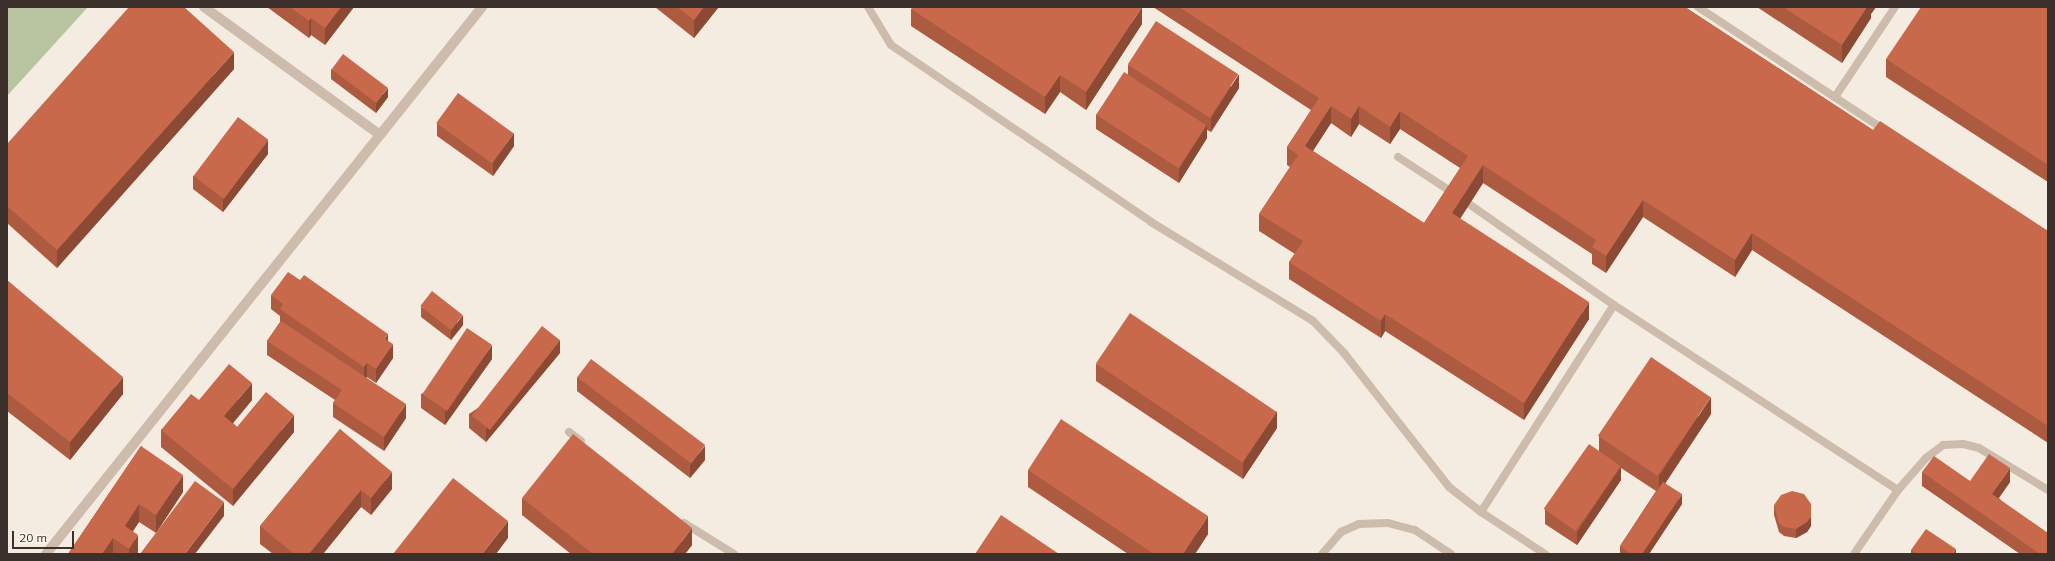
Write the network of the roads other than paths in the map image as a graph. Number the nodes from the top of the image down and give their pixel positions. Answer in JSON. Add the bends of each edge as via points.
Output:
{"nodes":[{"id":1,"x":204,"y":7,"type":"edge"},
{"id":2,"x":482,"y":7,"type":"edge"},
{"id":3,"x":868,"y":7,"type":"edge"},
{"id":4,"x":1698,"y":7,"type":"edge"},
{"id":5,"x":1895,"y":7,"type":"edge"},
{"id":6,"x":1835,"y":98,"type":"junction"},
{"id":7,"x":379,"y":134,"type":"junction"},
{"id":8,"x":1895,"y":136,"type":"edge"},
{"id":9,"x":1398,"y":157,"type":"dead end"},
{"id":10,"x":1455,"y":194,"type":"edge"},
{"id":11,"x":1469,"y":204,"type":"edge"},
{"id":12,"x":1614,"y":305,"type":"junction"},
{"id":13,"x":569,"y":432,"type":"dead end"},
{"id":14,"x":587,"y":446,"type":"edge"},
{"id":15,"x":1898,"y":490,"type":"junction"},
{"id":16,"x":2048,"y":490,"type":"edge"},
{"id":17,"x":1481,"y":512,"type":"junction"},
{"id":18,"x":676,"y":518,"type":"edge"},
{"id":19,"x":46,"y":554,"type":"edge"},
{"id":20,"x":734,"y":554,"type":"edge"},
{"id":21,"x":1322,"y":554,"type":"edge"},
{"id":22,"x":1451,"y":554,"type":"edge"},
{"id":23,"x":1545,"y":554,"type":"edge"},
{"id":24,"x":1854,"y":554,"type":"edge"}],
"edges":[{"from":1,"to":7,"type":"street"},
{"from":2,"to":7,"type":"street"},
{"from":3,"to":17,"type":"lane","via":[[892,45],[1151,222],[1313,321],[1344,353],[1448,487]]},
{"from":4,"to":6,"type":"lane"},
{"from":5,"to":6,"type":"lane"},
{"from":6,"to":8,"type":"lane"},
{"from":7,"to":19,"type":"street"},
{"from":9,"to":10,"type":"lane"},
{"from":11,"to":12,"type":"lane"},
{"from":12,"to":15,"type":"lane"},
{"from":12,"to":17,"type":"lane"},
{"from":13,"to":14,"type":"lane"},
{"from":15,"to":16,"type":"lane","via":[[1926,458],[1943,445],[1963,444],[1979,448]]},
{"from":15,"to":24,"type":"lane"},
{"from":17,"to":23,"type":"lane"},
{"from":18,"to":20,"type":"lane"},
{"from":21,"to":22,"type":"lane","via":[[1341,532],[1360,524],[1388,523],[1415,530]]}]}
